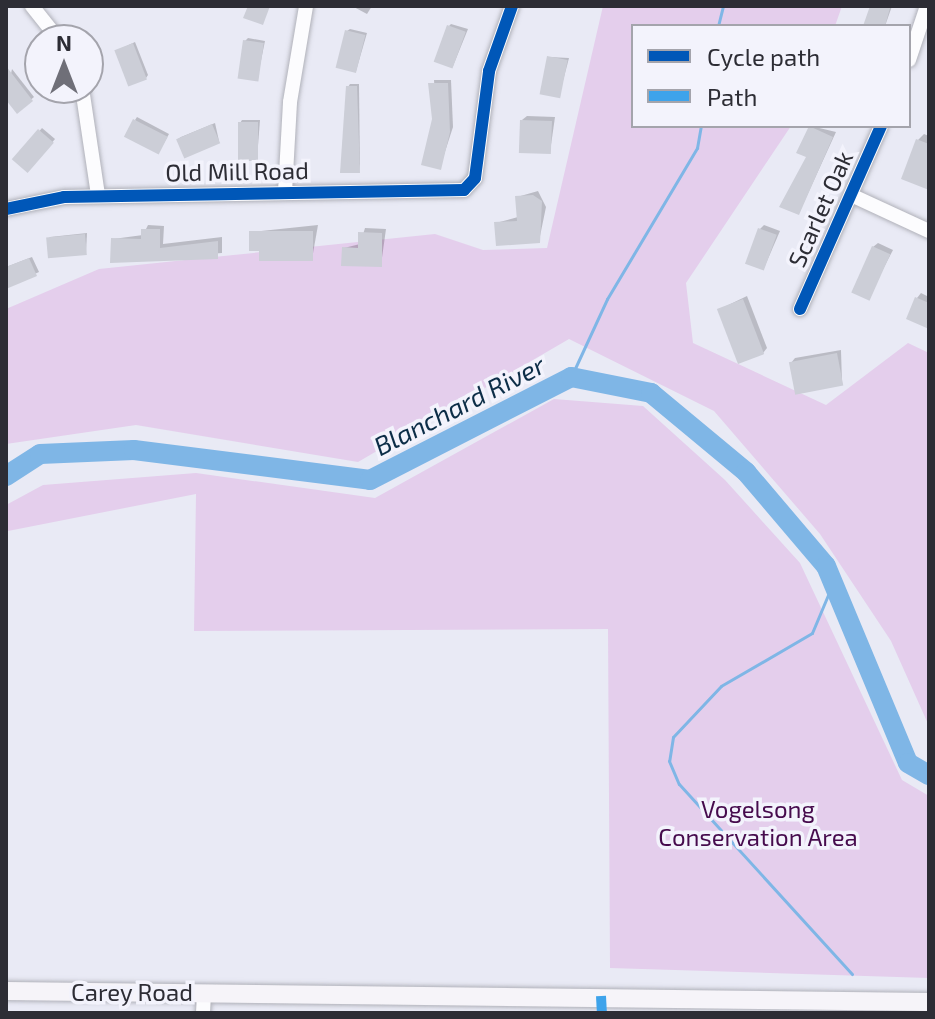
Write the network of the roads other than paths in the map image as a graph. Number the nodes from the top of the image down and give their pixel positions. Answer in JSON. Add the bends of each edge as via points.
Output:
{"nodes":[{"id":1,"x":32,"y":6,"type":"edge"},
{"id":2,"x":306,"y":6,"type":"edge"},
{"id":3,"x":512,"y":6,"type":"edge"},
{"id":4,"x":927,"y":11,"type":"edge"},
{"id":5,"x":46,"y":24,"type":"edge"},
{"id":6,"x":911,"y":55,"type":"edge"},
{"id":7,"x":84,"y":104,"type":"edge"},
{"id":8,"x":880,"y":128,"type":"edge"},
{"id":9,"x":285,"y":192,"type":"junction"},
{"id":10,"x":98,"y":195,"type":"junction"},
{"id":11,"x":851,"y":195,"type":"junction"},
{"id":12,"x":6,"y":209,"type":"edge"},
{"id":13,"x":929,"y":231,"type":"edge"},
{"id":14,"x":800,"y":309,"type":"dead end"},
{"id":15,"x":6,"y":991,"type":"edge"},
{"id":16,"x":204,"y":992,"type":"junction"},
{"id":17,"x":929,"y":1002,"type":"edge"},
{"id":18,"x":203,"y":1013,"type":"edge"}],
"edges":[{"from":1,"to":5,"type":"street"},
{"from":2,"to":9,"type":"street","via":[[290,102]]},
{"from":3,"to":9,"type":"street","name":"Old Mill Road","via":[[489,71],[469,187]]},
{"from":4,"to":6,"type":"street"},
{"from":7,"to":10,"type":"street"},
{"from":8,"to":11,"type":"street","name":"Scarlet Oak"},
{"from":9,"to":10,"type":"street","name":"Old Mill Road"},
{"from":10,"to":12,"type":"street","name":"Old Mill Road"},
{"from":11,"to":13,"type":"street"},
{"from":11,"to":14,"type":"street","name":"Scarlet Oak"},
{"from":15,"to":16,"type":"main road","name":"Carey Road"},
{"from":16,"to":17,"type":"main road","name":"Carey Road"},
{"from":16,"to":18,"type":"street"}]}
